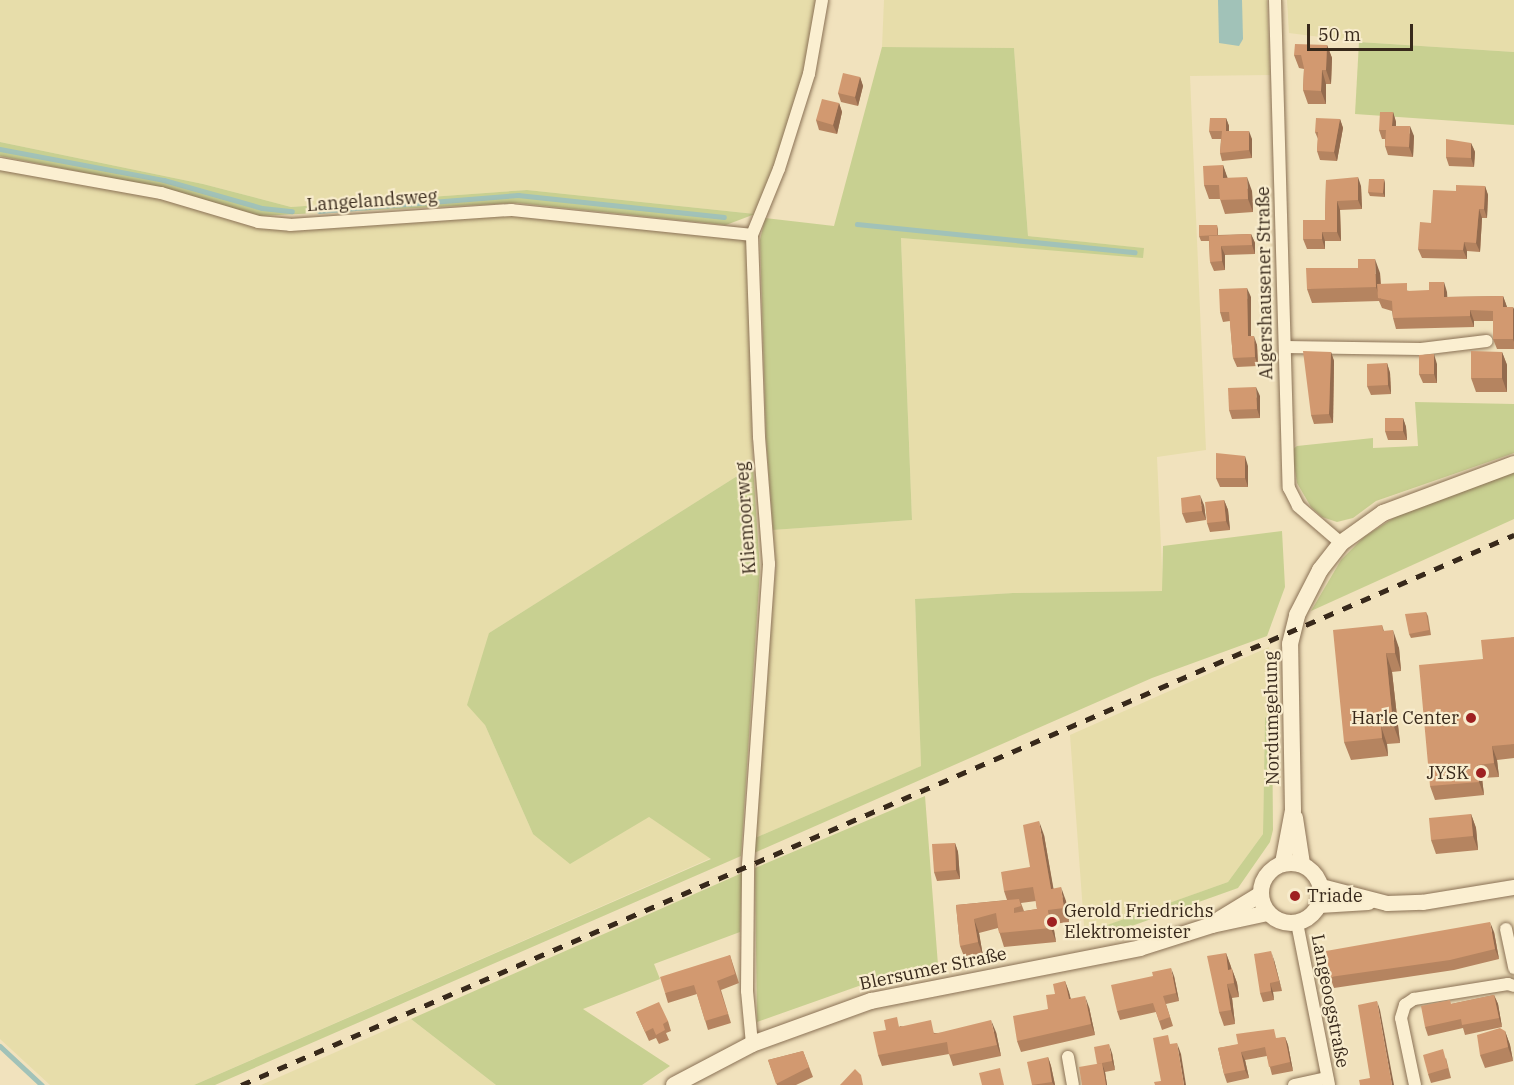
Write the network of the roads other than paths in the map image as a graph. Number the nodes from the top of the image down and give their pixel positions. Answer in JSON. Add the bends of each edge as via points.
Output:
{"nodes":[{"id":1,"x":822,"y":0,"type":"edge"},
{"id":2,"x":1275,"y":0,"type":"edge"},
{"id":3,"x":0,"y":164,"type":"edge"},
{"id":4,"x":752,"y":235,"type":"junction"},
{"id":5,"x":1487,"y":341,"type":"dead end"},
{"id":6,"x":1285,"y":347,"type":"junction"},
{"id":7,"x":1514,"y":464,"type":"edge"},
{"id":8,"x":1341,"y":543,"type":"junction"},
{"id":9,"x":1293,"y":810,"type":"junction"},
{"id":10,"x":1283,"y":863,"type":"junction"},
{"id":11,"x":1302,"y":864,"type":"junction"},
{"id":12,"x":1321,"y":886,"type":"junction"},
{"id":13,"x":1514,"y":887,"type":"edge"},
{"id":14,"x":1261,"y":894,"type":"junction"},
{"id":15,"x":1374,"y":901,"type":"junction"},
{"id":16,"x":1319,"y":905,"type":"junction"},
{"id":17,"x":1268,"y":913,"type":"junction"},
{"id":18,"x":1297,"y":923,"type":"junction"},
{"id":19,"x":1212,"y":925,"type":"junction"},
{"id":20,"x":1506,"y":929,"type":"dead end"},
{"id":21,"x":1514,"y":968,"type":"edge"},
{"id":22,"x":1514,"y":986,"type":"edge"},
{"id":23,"x":752,"y":1044,"type":"junction"},
{"id":24,"x":1068,"y":1057,"type":"dead end"},
{"id":25,"x":1328,"y":1081,"type":"edge"},
{"id":26,"x":674,"y":1085,"type":"edge"},
{"id":27,"x":1073,"y":1085,"type":"edge"},
{"id":28,"x":1294,"y":1085,"type":"edge"},
{"id":29,"x":1415,"y":1085,"type":"edge"}],
"edges":[{"from":1,"to":4,"type":"street","name":"Kliemoorweg","via":[[809,75],[779,169]]},
{"from":2,"to":6,"type":"street","name":"Algershausener Straße"},
{"from":3,"to":4,"type":"street","name":"Langelandsweg","via":[[161,193],[258,222],[290,225],[511,210]]},
{"from":4,"to":23,"type":"street","name":"Kliemoorweg","via":[[759,437],[769,564],[748,865],[747,991]]},
{"from":5,"to":6,"type":"street","via":[[1421,349]]},
{"from":6,"to":8,"type":"street","name":"Algershausener Straße","via":[[1289,488],[1298,506]]},
{"from":7,"to":8,"type":"main road","name":"Nordumgehung","via":[[1399,505]]},
{"from":8,"to":9,"type":"main road","name":"Nordumgehung","via":[[1308,592],[1290,644]]},
{"from":9,"to":10,"type":"main road","name":"Nordumgehung"},
{"from":9,"to":11,"type":"main road","name":"Nordumgehung"},
{"from":10,"to":11,"type":"main road"},
{"from":10,"to":14,"type":"main road","via":[[1266,875]]},
{"from":11,"to":12,"type":"main road","via":[[1311,869]]},
{"from":12,"to":15,"type":"street"},
{"from":12,"to":16,"type":"main road"},
{"from":13,"to":15,"type":"street","via":[[1422,902]]},
{"from":14,"to":17,"type":"main road"},
{"from":14,"to":19,"type":"main road","name":"Blersumer Straße"},
{"from":15,"to":16,"type":"street"},
{"from":16,"to":18,"type":"main road","via":[[1314,914]]},
{"from":17,"to":18,"type":"main road","via":[[1276,920]]},
{"from":17,"to":19,"type":"main road","name":"Blersumer Straße"},
{"from":18,"to":25,"type":"street","name":"Langeoogstraße"},
{"from":19,"to":23,"type":"main road","name":"Blersumer Straße","via":[[1140,948],[872,1001]]},
{"from":20,"to":21,"type":"street"},
{"from":22,"to":29,"type":"street","via":[[1413,999],[1406,1005],[1401,1018]]},
{"from":23,"to":26,"type":"main road","name":"Blersumer Straße"},
{"from":24,"to":27,"type":"street"},
{"from":25,"to":28,"type":"street"}]}
